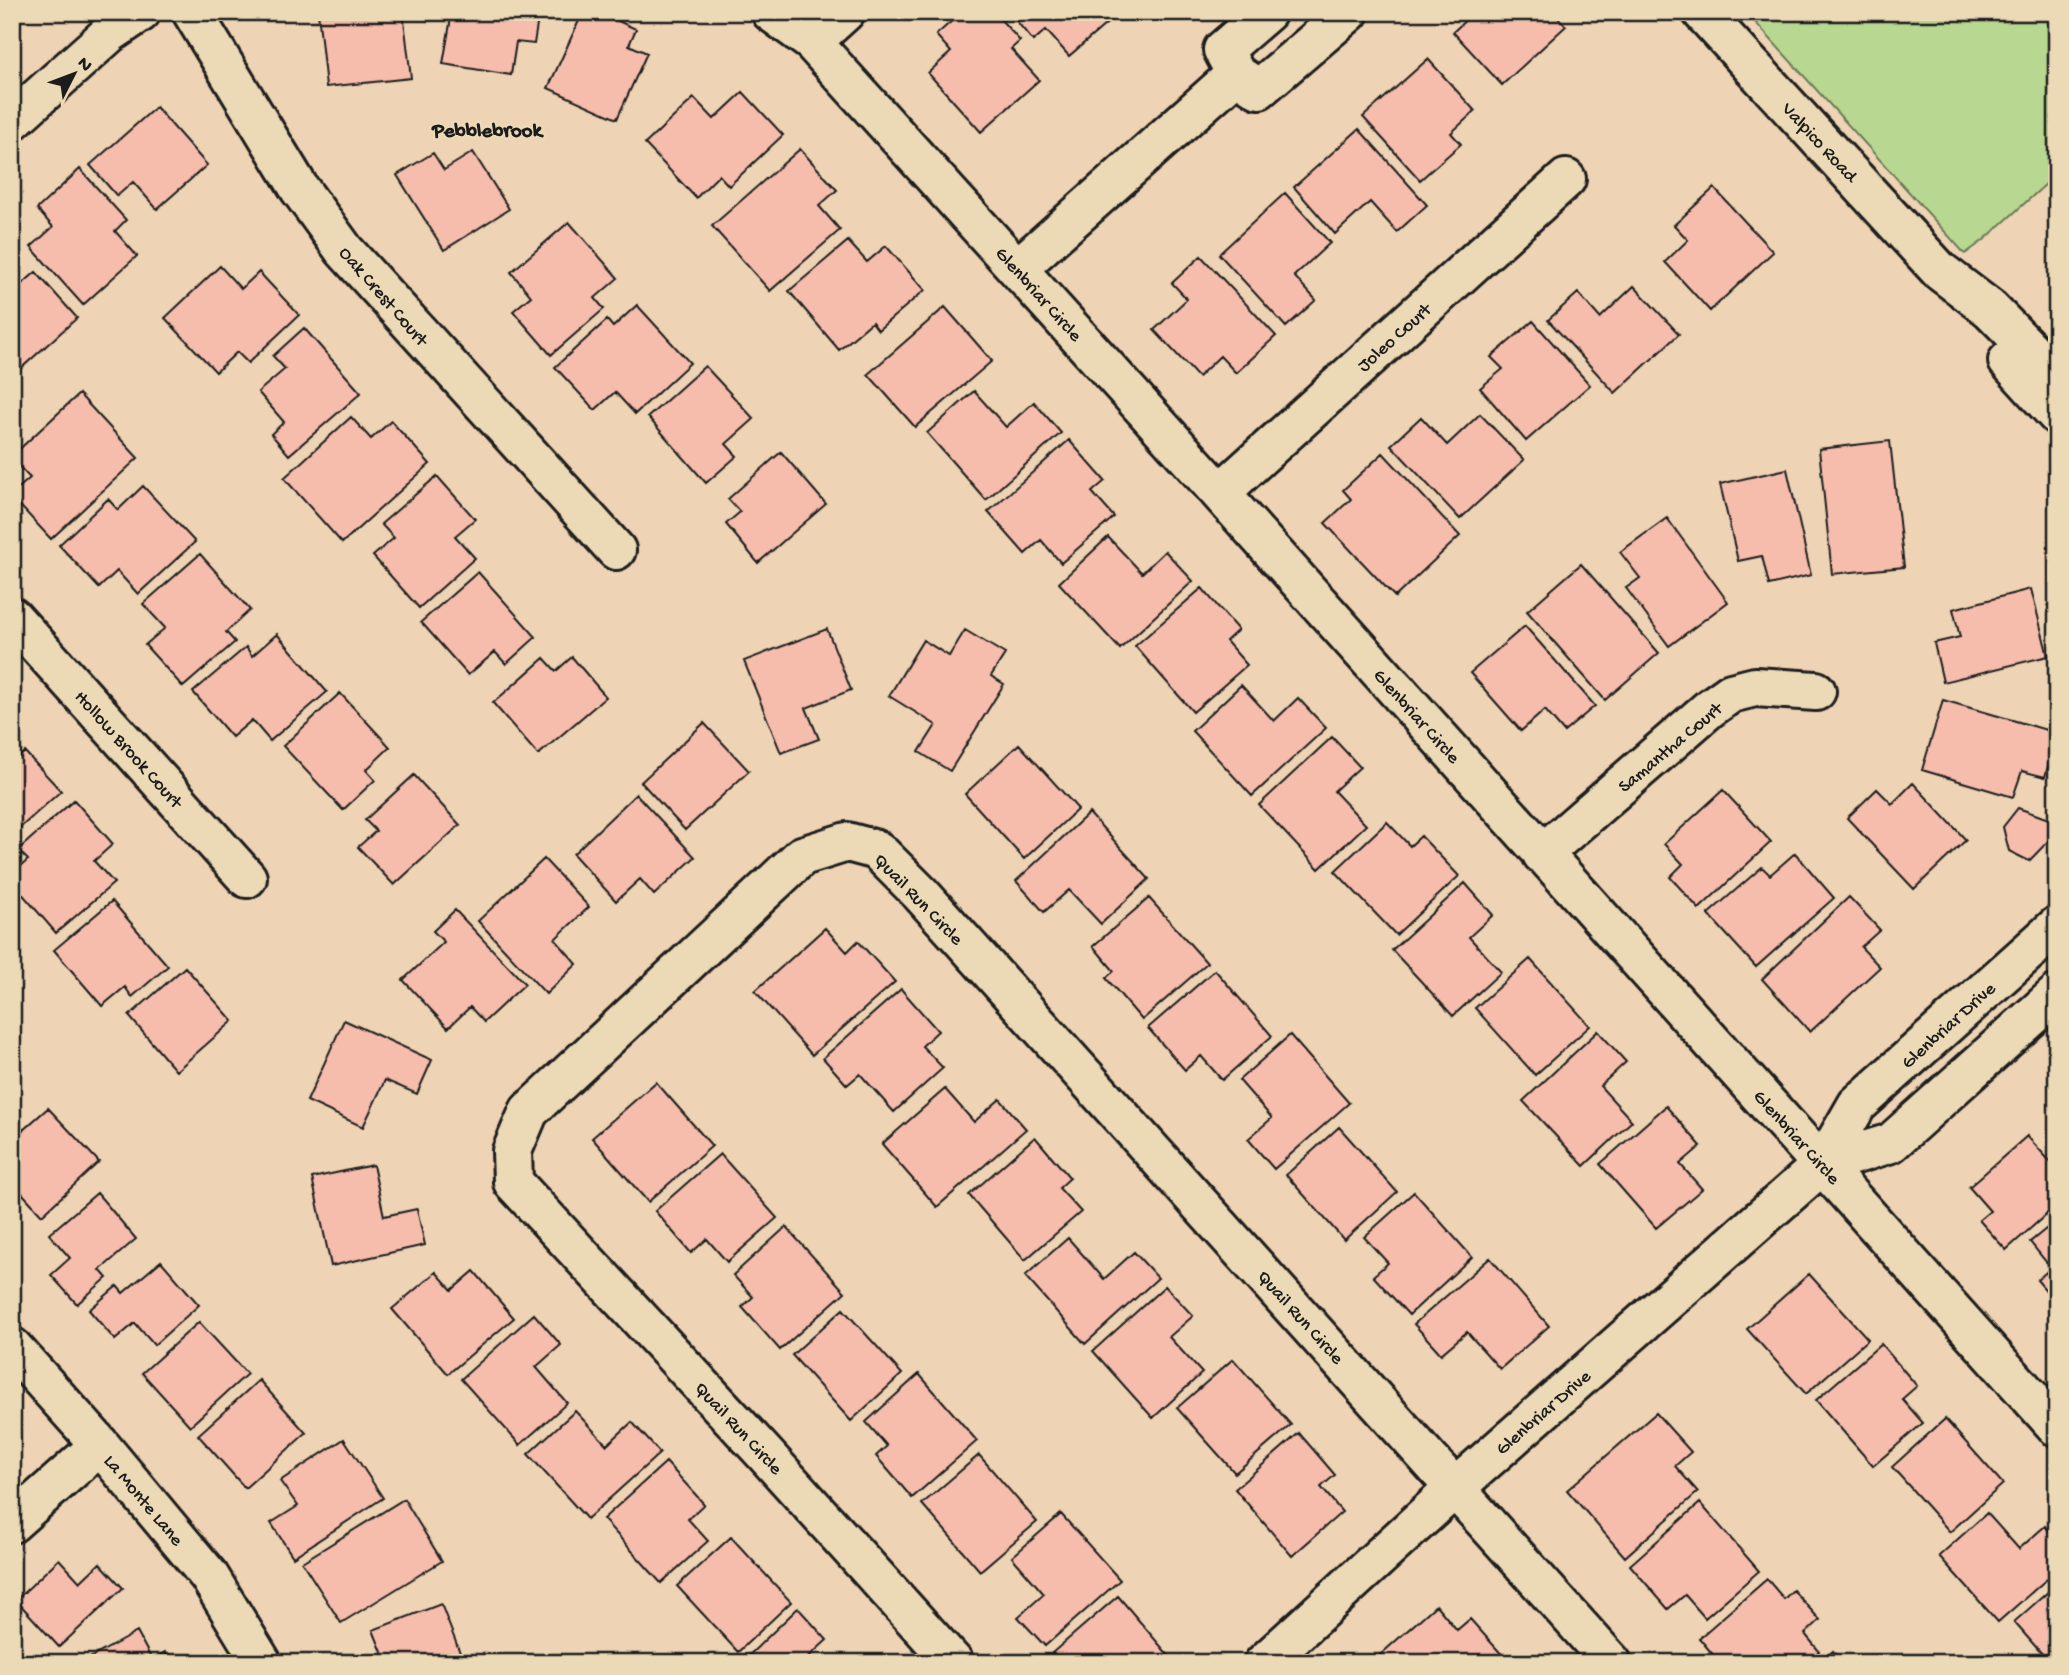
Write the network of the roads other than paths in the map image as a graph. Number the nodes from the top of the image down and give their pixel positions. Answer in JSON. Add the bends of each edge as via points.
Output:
{"nodes":[{"id":1,"x":141,"y":12,"type":"edge"},
{"id":2,"x":192,"y":12,"type":"edge"},
{"id":3,"x":771,"y":12,"type":"edge"},
{"id":4,"x":845,"y":12,"type":"edge"},
{"id":5,"x":1267,"y":12,"type":"edge"},
{"id":6,"x":1349,"y":12,"type":"edge"},
{"id":7,"x":1702,"y":12,"type":"edge"},
{"id":8,"x":812,"y":42,"type":"junction"},
{"id":9,"x":1239,"y":71,"type":"junction"},
{"id":10,"x":12,"y":121,"type":"edge"},
{"id":11,"x":1566,"y":179,"type":"dead end"},
{"id":12,"x":1018,"y":268,"type":"junction"},
{"id":13,"x":1940,"y":271,"type":"junction"},
{"id":14,"x":2057,"y":377,"type":"edge"},
{"id":15,"x":2057,"y":415,"type":"edge"},
{"id":16,"x":1220,"y":493,"type":"junction"},
{"id":17,"x":616,"y":550,"type":"dead end"},
{"id":18,"x":12,"y":617,"type":"edge"},
{"id":19,"x":1816,"y":691,"type":"dead end"},
{"id":20,"x":1542,"y":854,"type":"junction"},
{"id":21,"x":247,"y":878,"type":"dead end"},
{"id":22,"x":2057,"y":926,"type":"edge"},
{"id":23,"x":2057,"y":994,"type":"edge"},
{"id":24,"x":1823,"y":1164,"type":"junction"},
{"id":25,"x":12,"y":1348,"type":"edge"},
{"id":26,"x":2057,"y":1427,"type":"edge"},
{"id":27,"x":100,"y":1445,"type":"junction"},
{"id":28,"x":1456,"y":1487,"type":"junction"},
{"id":29,"x":12,"y":1523,"type":"edge"},
{"id":30,"x":262,"y":1663,"type":"edge"},
{"id":31,"x":954,"y":1663,"type":"edge"},
{"id":32,"x":1264,"y":1663,"type":"edge"},
{"id":33,"x":1612,"y":1663,"type":"edge"}],
"edges":[{"from":1,"to":10,"type":"street","via":[[110,33]]},
{"from":2,"to":17,"type":"street","name":"Oak Crest Court","via":[[299,188],[344,250]]},
{"from":3,"to":8,"type":"street","name":"Glenbriar Circle"},
{"from":4,"to":8,"type":"street"},
{"from":5,"to":9,"type":"street"},
{"from":6,"to":9,"type":"street"},
{"from":7,"to":13,"type":"street","name":"Valpico Road"},
{"from":8,"to":12,"type":"street","name":"Glenbriar Circle"},
{"from":9,"to":12,"type":"street"},
{"from":11,"to":16,"type":"street","name":"Joleo Court"},
{"from":12,"to":16,"type":"street","name":"Glenbriar Circle"},
{"from":13,"to":14,"type":"street","name":"Valpico Road","via":[[1990,309]]},
{"from":13,"to":15,"type":"street","name":"Valpico Road","via":[[1972,322]]},
{"from":16,"to":20,"type":"street","name":"Glenbriar Circle"},
{"from":18,"to":21,"type":"street","name":"Hollow Brook Court"},
{"from":19,"to":20,"type":"street","name":"Samantha Court","via":[[1755,687],[1731,694]]},
{"from":20,"to":24,"type":"street","name":"Glenbriar Circle"},
{"from":22,"to":24,"type":"street","name":"Glenbriar Drive","via":[[1857,1105]]},
{"from":23,"to":24,"type":"street","name":"Glenbriar Drive","via":[[1891,1143]]},
{"from":24,"to":26,"type":"street","name":"Glenbriar Circle"},
{"from":24,"to":28,"type":"street","name":"Glenbriar Drive"},
{"from":25,"to":27,"type":"street","name":"La Monte Lane"},
{"from":27,"to":29,"type":"street"},
{"from":27,"to":30,"type":"street","name":"La Monte Lane","via":[[209,1576]]},
{"from":28,"to":31,"type":"street","name":"Quail Run Circle","via":[[877,850],[847,842],[802,856],[529,1111],[512,1151],[513,1182]]},
{"from":28,"to":32,"type":"street","name":"Glenbriar Drive"},
{"from":28,"to":33,"type":"street","name":"Quail Run Circle"}]}
